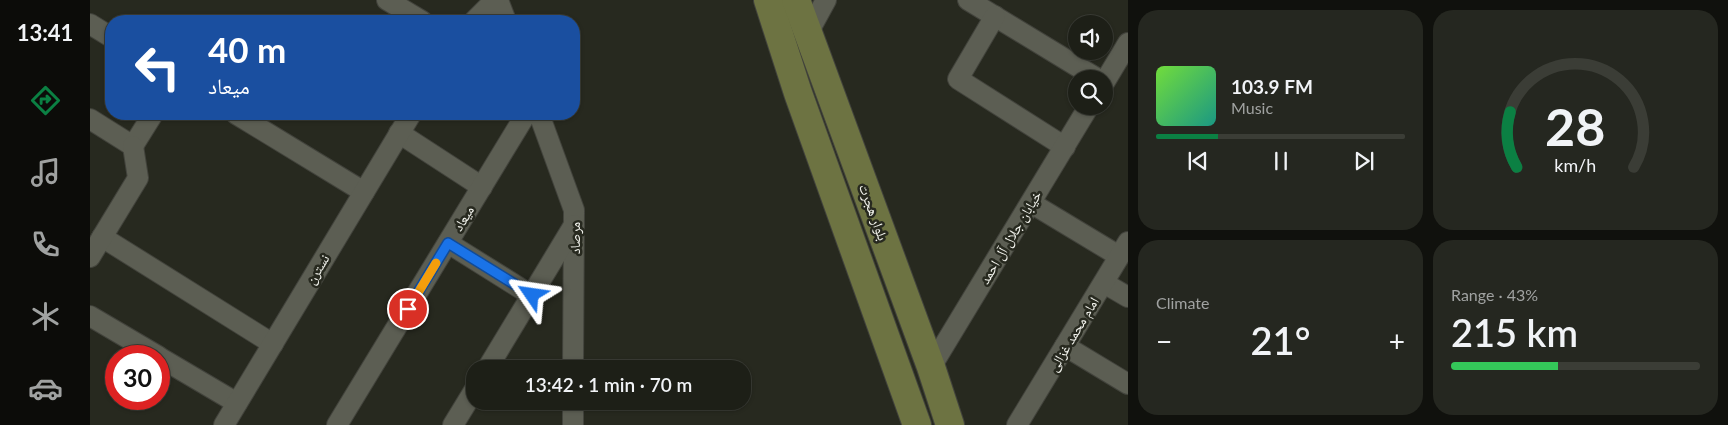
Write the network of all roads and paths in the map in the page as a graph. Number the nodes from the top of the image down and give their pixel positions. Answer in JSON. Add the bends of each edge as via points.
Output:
{"nodes":[{"id":1,"x":387,"y":0,"type":"edge"},
{"id":2,"x":497,"y":0,"type":"edge"},
{"id":3,"x":768,"y":0,"type":"edge"},
{"id":4,"x":796,"y":0,"type":"edge"},
{"id":5,"x":826,"y":0,"type":"edge"},
{"id":6,"x":968,"y":0,"type":"edge"},
{"id":7,"x":412,"y":15,"type":"edge"},
{"id":8,"x":481,"y":15,"type":"edge"},
{"id":9,"x":503,"y":15,"type":"edge"},
{"id":10,"x":995,"y":16,"type":"junction"},
{"id":11,"x":90,"y":24,"type":"edge"},
{"id":12,"x":808,"y":32,"type":"junction"},
{"id":13,"x":105,"y":33,"type":"edge"},
{"id":14,"x":1128,"y":43,"type":"edge"},
{"id":15,"x":1083,"y":70,"type":"edge"},
{"id":16,"x":1111,"y":70,"type":"edge"},
{"id":17,"x":1084,"y":115,"type":"edge"},
{"id":18,"x":90,"y":120,"type":"edge"},
{"id":19,"x":149,"y":120,"type":"edge"},
{"id":20,"x":246,"y":120,"type":"edge"},
{"id":21,"x":407,"y":120,"type":"edge"},
{"id":22,"x":522,"y":120,"type":"edge"},
{"id":23,"x":542,"y":120,"type":"edge"},
{"id":24,"x":399,"y":133,"type":"junction"},
{"id":25,"x":133,"y":146,"type":"junction"},
{"id":26,"x":1065,"y":147,"type":"junction"},
{"id":27,"x":482,"y":187,"type":"junction"},
{"id":28,"x":364,"y":192,"type":"junction"},
{"id":29,"x":1031,"y":203,"type":"junction"},
{"id":30,"x":574,"y":224,"type":"junction"},
{"id":31,"x":102,"y":237,"type":"junction"},
{"id":32,"x":448,"y":243,"type":"junction"},
{"id":33,"x":1124,"y":249,"type":"edge"},
{"id":34,"x":90,"y":257,"type":"edge"},
{"id":35,"x":1104,"y":282,"type":"junction"},
{"id":36,"x":532,"y":295,"type":"junction"},
{"id":37,"x":1128,"y":297,"type":"edge"},
{"id":38,"x":90,"y":316,"type":"edge"},
{"id":39,"x":272,"y":344,"type":"junction"},
{"id":40,"x":139,"y":345,"type":"edge"},
{"id":41,"x":1065,"y":346,"type":"junction"},
{"id":42,"x":492,"y":360,"type":"edge"},
{"id":43,"x":573,"y":360,"type":"edge"},
{"id":44,"x":170,"y":363,"type":"edge"},
{"id":45,"x":931,"y":367,"type":"junction"},
{"id":46,"x":1128,"y":384,"type":"edge"},
{"id":47,"x":237,"y":403,"type":"junction"},
{"id":48,"x":466,"y":404,"type":"edge"},
{"id":49,"x":573,"y":410,"type":"edge"},
{"id":50,"x":224,"y":425,"type":"edge"},
{"id":51,"x":337,"y":425,"type":"edge"},
{"id":52,"x":453,"y":425,"type":"edge"},
{"id":53,"x":573,"y":425,"type":"edge"},
{"id":54,"x":917,"y":425,"type":"edge"},
{"id":55,"x":950,"y":425,"type":"edge"},
{"id":56,"x":1017,"y":425,"type":"edge"}],
"edges":[{"from":1,"to":7,"type":"street"},
{"from":2,"to":8,"type":"street"},
{"from":2,"to":9,"type":"street"},
{"from":3,"to":54,"type":"main road","via":[[801,102]]},
{"from":4,"to":12,"type":"main road","name":"بلوار هجرت"},
{"from":5,"to":12,"type":"street"},
{"from":6,"to":10,"type":"street"},
{"from":10,"to":15,"type":"street"},
{"from":10,"to":26,"type":"street","via":[[958,79]]},
{"from":11,"to":13,"type":"street"},
{"from":12,"to":45,"type":"main road","name":"بلوار هجرت"},
{"from":14,"to":16,"type":"street"},
{"from":17,"to":26,"type":"street","name":"خیابان جلال آل احمد"},
{"from":18,"to":25,"type":"street"},
{"from":19,"to":25,"type":"street"},
{"from":20,"to":28,"type":"street"},
{"from":21,"to":24,"type":"street","name":"نسترن"},
{"from":22,"to":27,"type":"street","name":"میعاد"},
{"from":23,"to":30,"type":"street","name":"مرصاد","via":[[574,210]]},
{"from":24,"to":27,"type":"street"},
{"from":24,"to":28,"type":"street","name":"نسترن"},
{"from":25,"to":31,"type":"street","via":[[138,178]]},
{"from":26,"to":29,"type":"street","name":"خیابان جلال آل احمد"},
{"from":27,"to":32,"type":"street","name":"میعاد"},
{"from":28,"to":39,"type":"street","name":"نسترن"},
{"from":29,"to":33,"type":"street"},
{"from":29,"to":45,"type":"street","name":"خیابان جلال آل احمد"},
{"from":30,"to":36,"type":"street"},
{"from":30,"to":43,"type":"street","name":"مرصاد"},
{"from":31,"to":34,"type":"street"},
{"from":31,"to":39,"type":"street"},
{"from":32,"to":36,"type":"street"},
{"from":32,"to":51,"type":"street","name":"میعاد"},
{"from":33,"to":35,"type":"street","name":"امام محمد غزالی"},
{"from":35,"to":37,"type":"street"},
{"from":35,"to":41,"type":"street","name":"امام محمد غزالی"},
{"from":36,"to":42,"type":"street"},
{"from":38,"to":40,"type":"street"},
{"from":39,"to":47,"type":"street","name":"نسترن"},
{"from":41,"to":46,"type":"street"},
{"from":41,"to":56,"type":"street","name":"امام محمد غزالی"},
{"from":44,"to":47,"type":"street"},
{"from":45,"to":55,"type":"main road","name":"بلوار هجرت"},
{"from":47,"to":50,"type":"street","name":"نسترن"},
{"from":48,"to":52,"type":"street"},
{"from":49,"to":53,"type":"street"}]}
